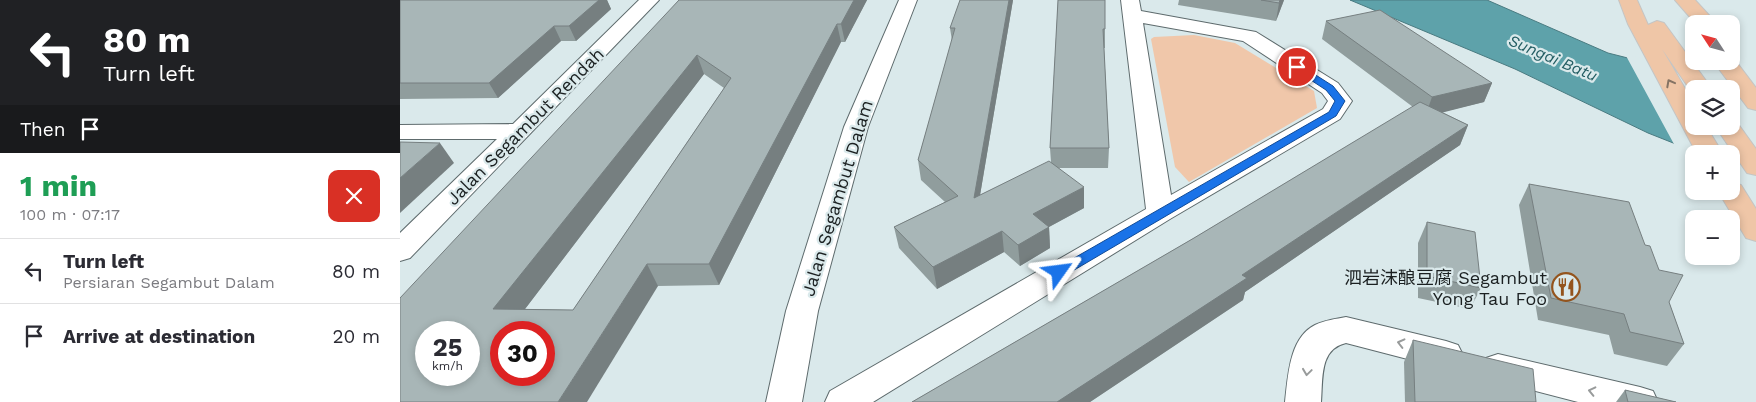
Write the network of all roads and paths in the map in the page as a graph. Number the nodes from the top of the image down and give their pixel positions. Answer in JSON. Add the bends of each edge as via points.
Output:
{"nodes":[{"id":1,"x":650,"y":0,"type":"edge"},
{"id":2,"x":908,"y":0,"type":"edge"},
{"id":3,"x":1628,"y":0,"type":"edge"},
{"id":4,"x":1638,"y":0,"type":"edge"},
{"id":5,"x":1682,"y":0,"type":"edge"},
{"id":6,"x":1130,"y":8,"type":"edge"},
{"id":7,"x":1692,"y":15,"type":"edge"},
{"id":8,"x":1697,"y":15,"type":"edge"},
{"id":9,"x":1740,"y":60,"type":"edge"},
{"id":10,"x":1731,"y":70,"type":"edge"},
{"id":11,"x":1756,"y":77,"type":"edge"},
{"id":12,"x":1694,"y":80,"type":"edge"},
{"id":13,"x":1756,"y":103,"type":"edge"},
{"id":14,"x":1685,"y":110,"type":"edge"},
{"id":15,"x":518,"y":131,"type":"junction"},
{"id":16,"x":400,"y":132,"type":"edge"},
{"id":17,"x":1733,"y":135,"type":"edge"},
{"id":18,"x":1756,"y":167,"type":"edge"},
{"id":19,"x":1737,"y":200,"type":"edge"},
{"id":20,"x":1160,"y":213,"type":"junction"},
{"id":21,"x":1756,"y":231,"type":"edge"},
{"id":22,"x":400,"y":251,"type":"edge"},
{"id":23,"x":784,"y":402,"type":"edge"},
{"id":24,"x":842,"y":402,"type":"edge"},
{"id":25,"x":1303,"y":402,"type":"edge"},
{"id":26,"x":1640,"y":402,"type":"edge"}],
"edges":[{"from":1,"to":15,"type":"street","name":"Jalan Segambut Rendah"},
{"from":2,"to":23,"type":"street","name":"Jalan Segambut Dalam","via":[[856,128],[802,311]]},
{"from":14,"to":3,"type":"main road","one_way":true},
{"from":4,"to":12,"type":"main road"},
{"from":5,"to":7,"type":"main road"},
{"from":5,"to":8,"type":"main road"},
{"from":6,"to":20,"type":"street"},
{"from":6,"to":20,"type":"street","via":[[1248,36],[1330,88],[1340,101],[1332,114]]},
{"from":9,"to":11,"type":"main road"},
{"from":10,"to":13,"type":"main road"},
{"from":15,"to":16,"type":"street"},
{"from":15,"to":22,"type":"street","name":"Jalan Segambut Rendah"},
{"from":17,"to":18,"type":"main road"},
{"from":19,"to":21,"type":"main road"},
{"from":20,"to":24,"type":"street"},
{"from":26,"to":25,"type":"street","one_way":true,"via":[[1346,330],[1327,334],[1315,343],[1307,365]]}]}
